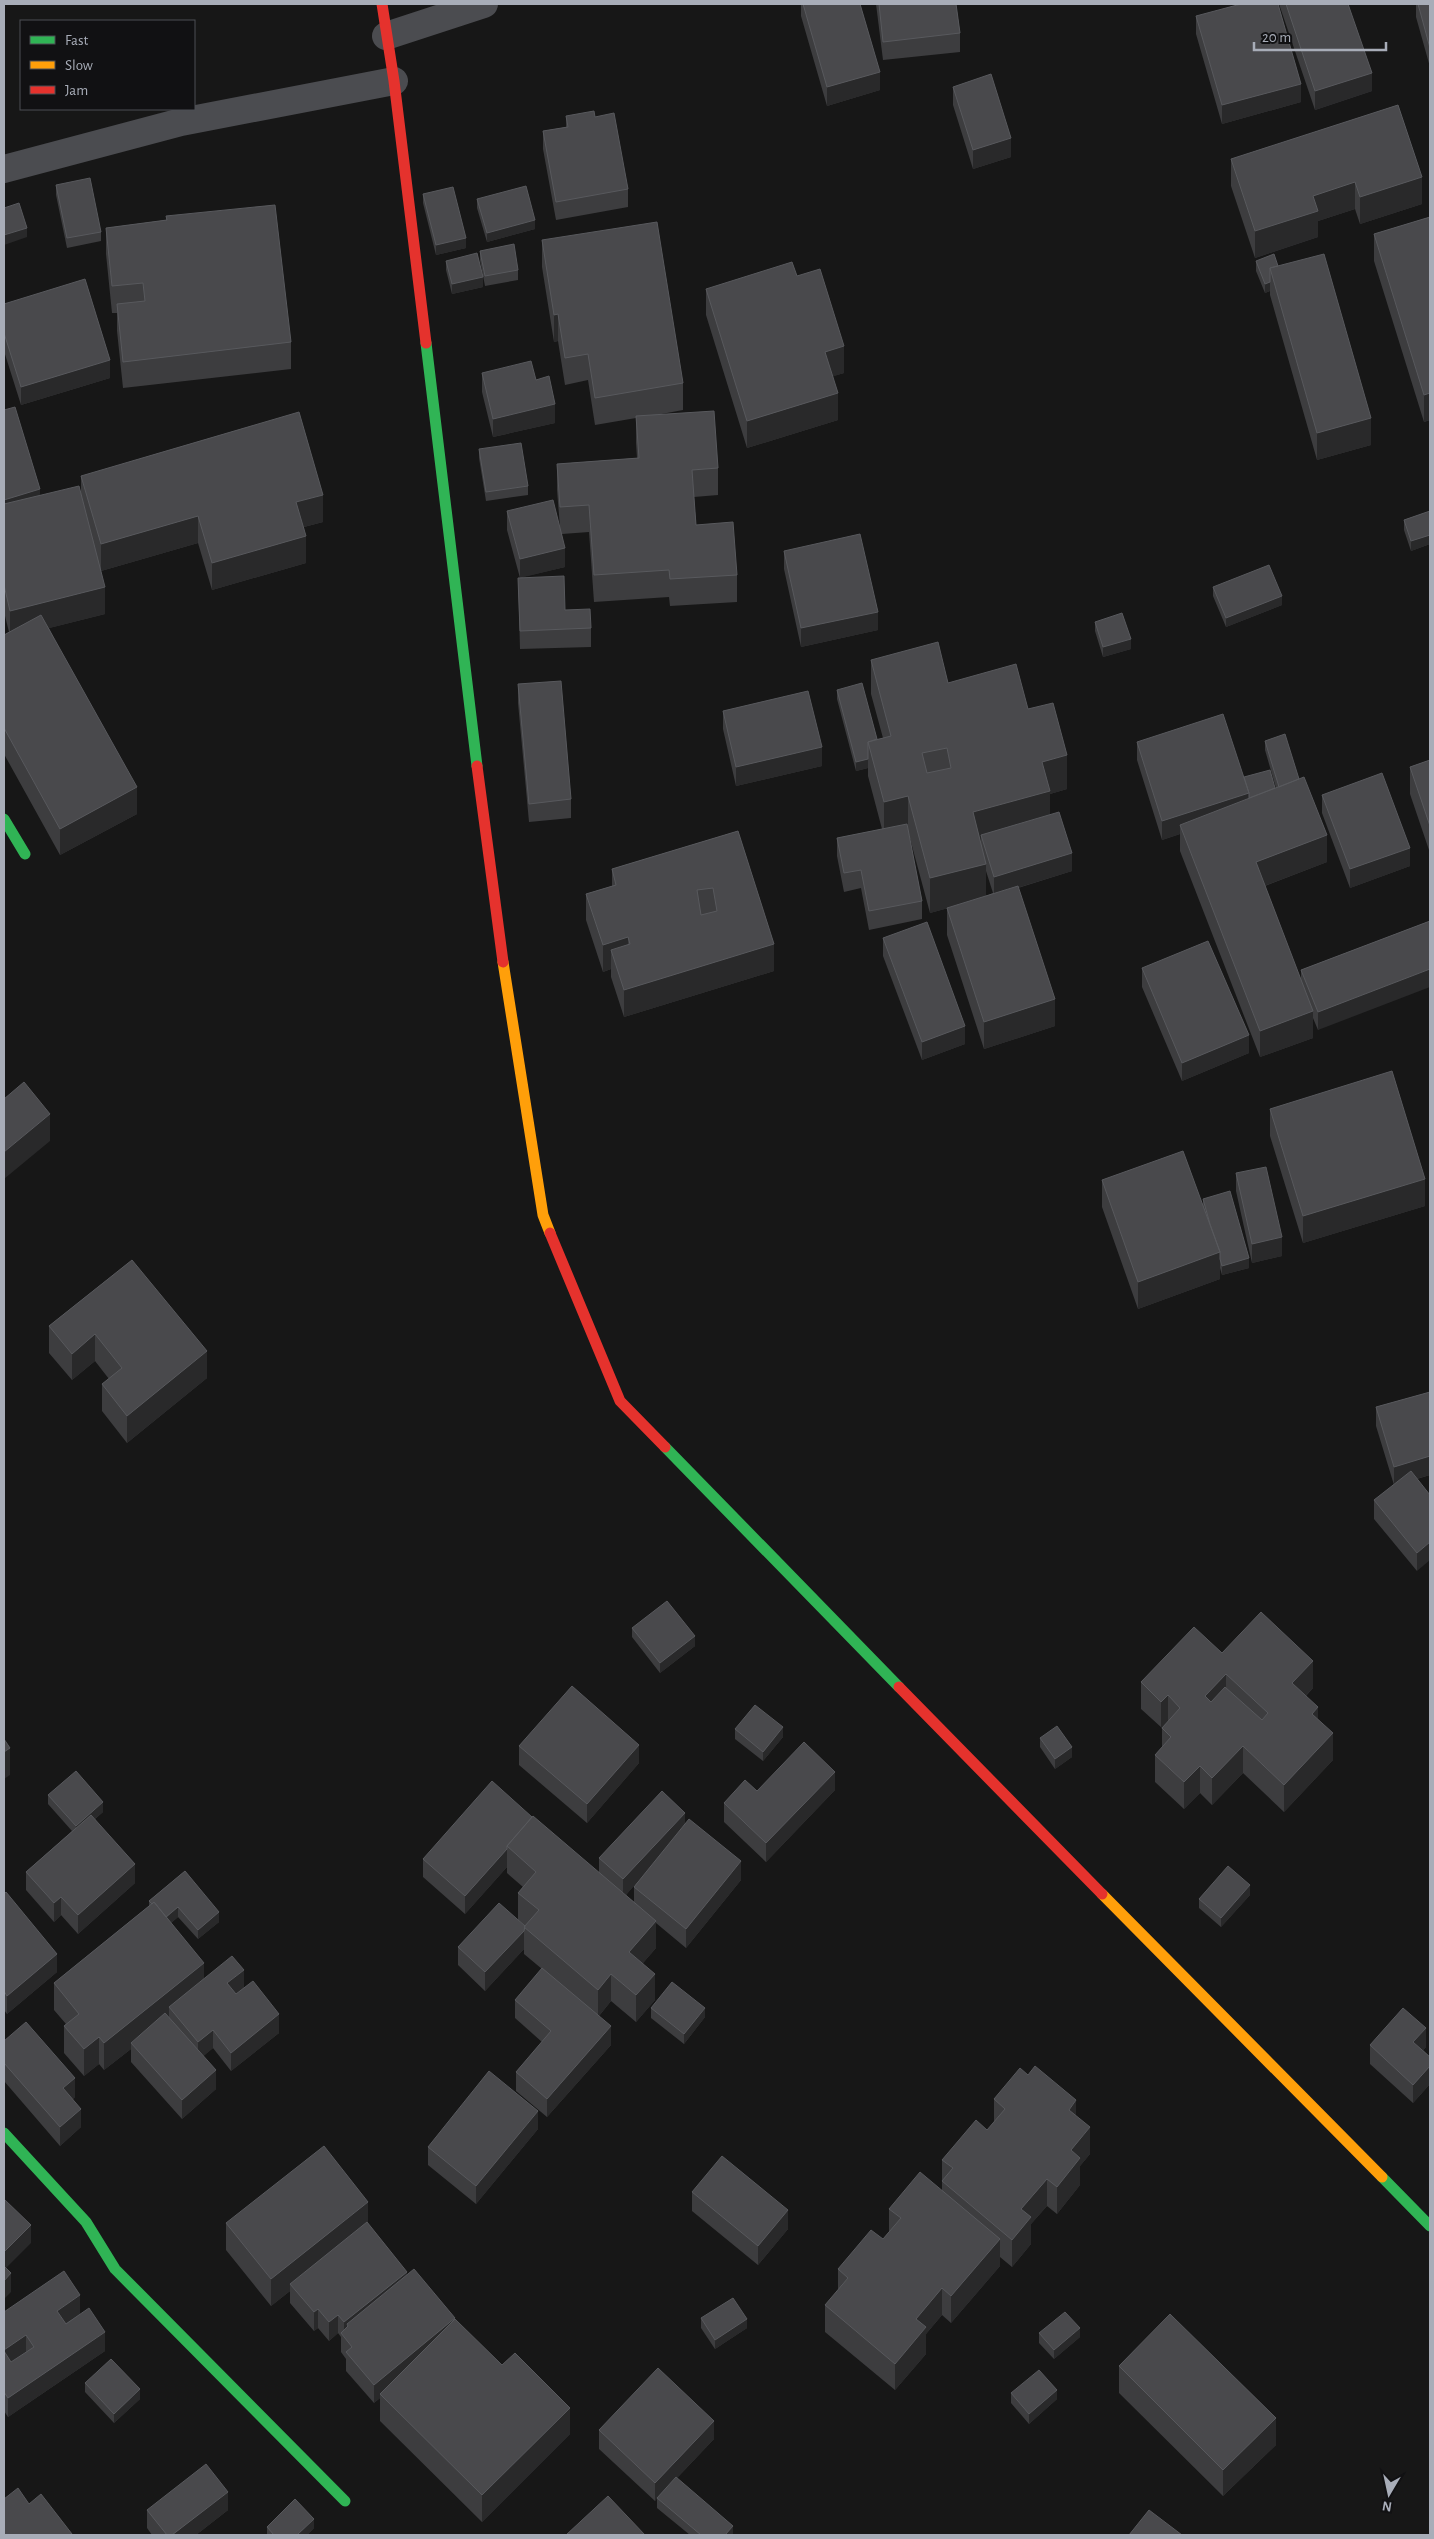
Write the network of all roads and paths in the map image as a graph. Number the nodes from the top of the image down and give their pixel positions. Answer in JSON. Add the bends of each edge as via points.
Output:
{"nodes":[{"id":1,"x":382,"y":4,"type":"edge"},
{"id":2,"x":484,"y":4,"type":"edge"},
{"id":3,"x":386,"y":36,"type":"junction"},
{"id":4,"x":394,"y":81,"type":"junction"},
{"id":5,"x":4,"y":169,"type":"edge"},
{"id":6,"x":4,"y":819,"type":"edge"},
{"id":7,"x":25,"y":854,"type":"dead end"},
{"id":8,"x":4,"y":2134,"type":"edge"},
{"id":9,"x":1430,"y":2226,"type":"edge"},
{"id":10,"x":345,"y":2501,"type":"dead end"}],
"edges":[{"from":1,"to":3,"type":"street"},
{"from":2,"to":3,"type":"street"},
{"from":3,"to":4,"type":"street"},
{"from":4,"to":5,"type":"street","via":[[181,122]]},
{"from":4,"to":9,"type":"street","via":[[495,912],[543,1215],[620,1401]]},
{"from":6,"to":7,"type":"street"},
{"from":8,"to":10,"type":"street","via":[[86,2222],[115,2269]]}]}
